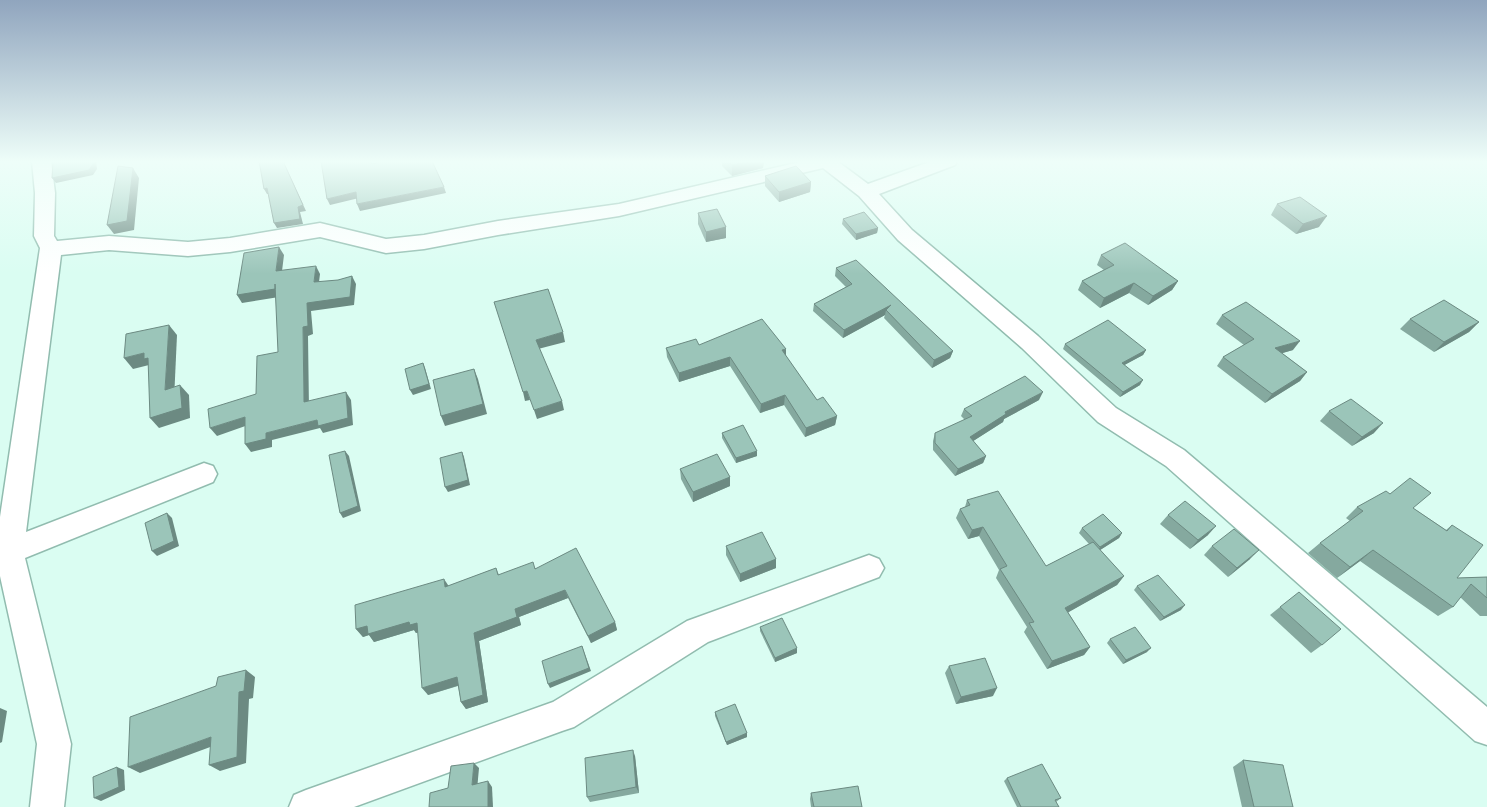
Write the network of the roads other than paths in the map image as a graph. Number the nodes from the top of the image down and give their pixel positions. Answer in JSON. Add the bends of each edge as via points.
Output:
{"nodes":[{"id":1,"x":44,"y":199,"type":"edge"},
{"id":2,"x":669,"y":199,"type":"edge"},
{"id":3,"x":872,"y":199,"type":"edge"},
{"id":4,"x":50,"y":248,"type":"junction"},
{"id":5,"x":204,"y":474,"type":"dead end"},
{"id":6,"x":4,"y":553,"type":"edge"},
{"id":7,"x":869,"y":568,"type":"dead end"},
{"id":8,"x":1487,"y":729,"type":"edge"},
{"id":9,"x":47,"y":807,"type":"edge"},
{"id":10,"x":306,"y":807,"type":"edge"}],
"edges":[{"from":1,"to":4,"type":"street","via":[[44,236]]},
{"from":2,"to":4,"type":"street","via":[[619,210],[386,246],[320,230],[188,249],[109,243]]},
{"from":3,"to":8,"type":"street","via":[[905,235],[1030,342],[1107,415],[1175,458]]},
{"from":4,"to":6,"type":"street"},
{"from":5,"to":6,"type":"street"},
{"from":6,"to":9,"type":"street","via":[[54,744]]},
{"from":7,"to":10,"type":"street","via":[[698,631],[562,715]]}]}
